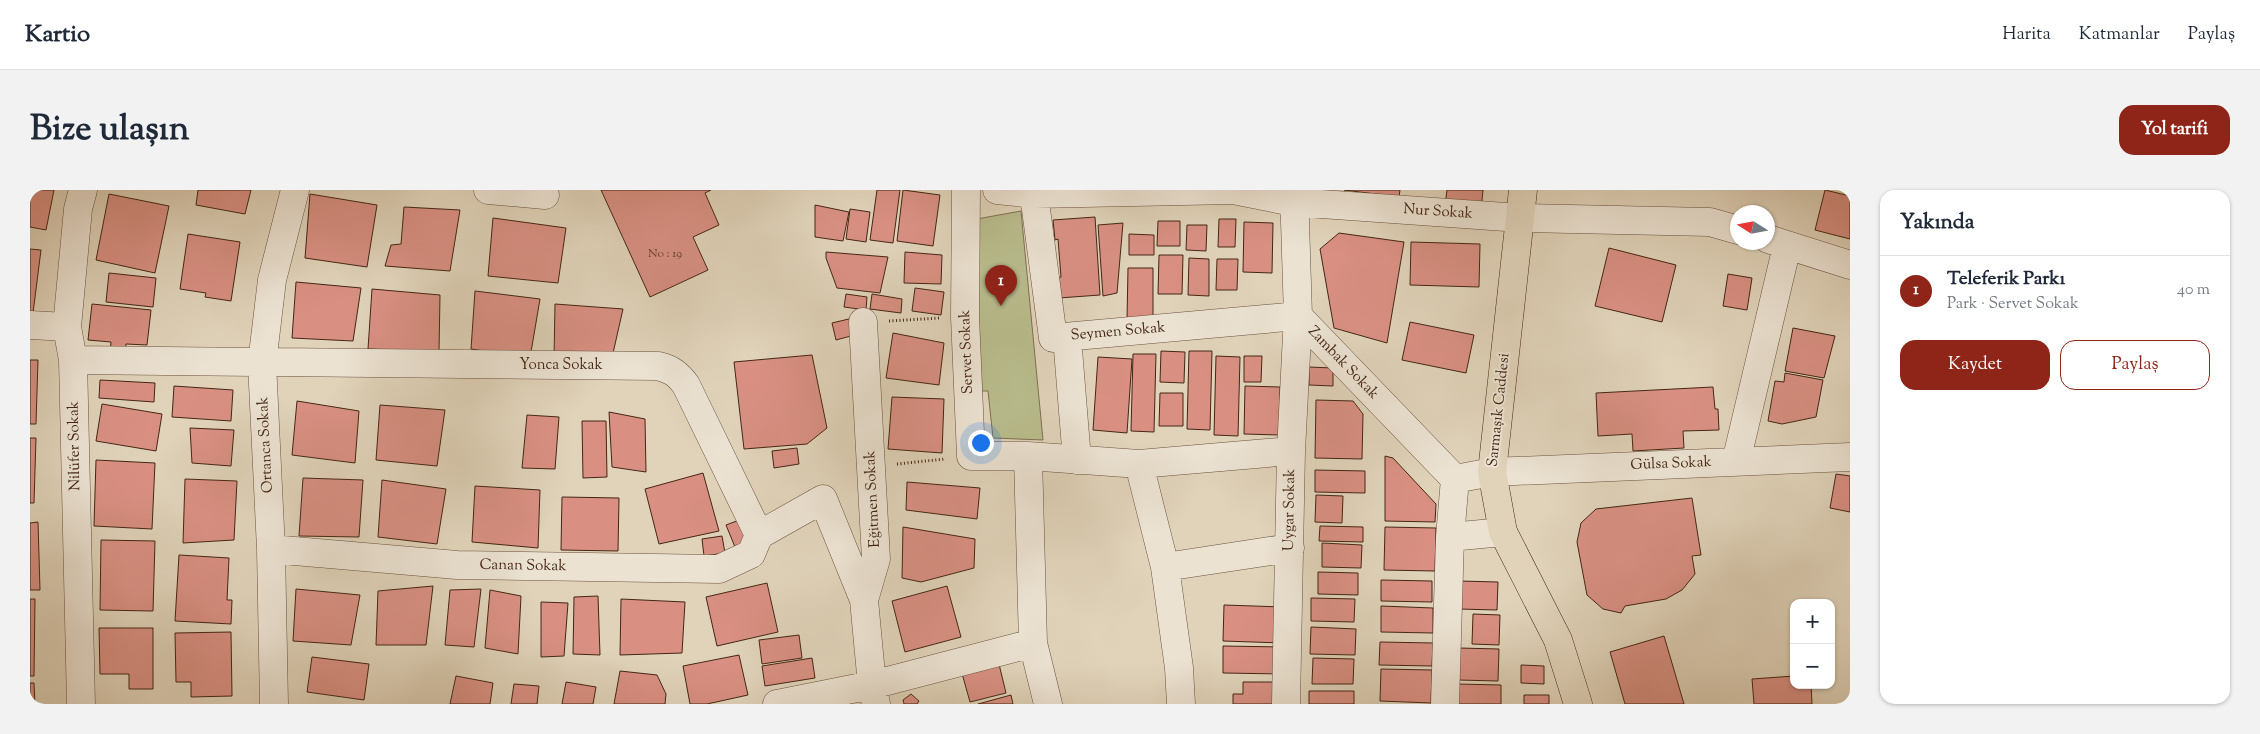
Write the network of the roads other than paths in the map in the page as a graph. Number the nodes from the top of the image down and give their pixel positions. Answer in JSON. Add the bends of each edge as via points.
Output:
{"nodes":[{"id":1,"x":83,"y":190,"type":"edge"},
{"id":2,"x":295,"y":190,"type":"edge"},
{"id":3,"x":488,"y":190,"type":"edge"},
{"id":4,"x":966,"y":190,"type":"edge"},
{"id":5,"x":998,"y":190,"type":"edge"},
{"id":6,"x":1523,"y":190,"type":"edge"},
{"id":7,"x":1034,"y":194,"type":"junction"},
{"id":8,"x":546,"y":195,"type":"dead end"},
{"id":9,"x":1293,"y":196,"type":"edge"},
{"id":10,"x":1411,"y":200,"type":"edge"},
{"id":11,"x":1520,"y":218,"type":"junction"},
{"id":12,"x":1730,"y":228,"type":"edge"},
{"id":13,"x":1777,"y":243,"type":"edge"},
{"id":14,"x":1850,"y":265,"type":"edge"},
{"id":15,"x":1298,"y":316,"type":"junction"},
{"id":16,"x":863,"y":322,"type":"road end"},
{"id":17,"x":30,"y":325,"type":"edge"},
{"id":18,"x":67,"y":327,"type":"junction"},
{"id":19,"x":1067,"y":337,"type":"junction"},
{"id":20,"x":73,"y":360,"type":"junction"},
{"id":21,"x":262,"y":363,"type":"junction"},
{"id":22,"x":1291,"y":452,"type":"junction"},
{"id":23,"x":1028,"y":456,"type":"junction"},
{"id":24,"x":1850,"y":457,"type":"edge"},
{"id":25,"x":1077,"y":460,"type":"junction"},
{"id":26,"x":1736,"y":462,"type":"junction"},
{"id":27,"x":1139,"y":464,"type":"junction"},
{"id":28,"x":1492,"y":472,"type":"junction"},
{"id":29,"x":1455,"y":478,"type":"junction"},
{"id":30,"x":1504,"y":532,"type":"junction"},
{"id":31,"x":759,"y":535,"type":"junction"},
{"id":32,"x":1450,"y":537,"type":"junction"},
{"id":33,"x":1290,"y":548,"type":"junction"},
{"id":34,"x":272,"y":549,"type":"junction"},
{"id":35,"x":1165,"y":567,"type":"junction"},
{"id":36,"x":864,"y":600,"type":"junction"},
{"id":37,"x":1033,"y":643,"type":"junction"},
{"id":38,"x":874,"y":694,"type":"edge"},
{"id":39,"x":82,"y":704,"type":"edge"},
{"id":40,"x":274,"y":704,"type":"edge"},
{"id":41,"x":777,"y":704,"type":"edge"},
{"id":42,"x":1048,"y":704,"type":"edge"},
{"id":43,"x":1181,"y":704,"type":"edge"},
{"id":44,"x":1286,"y":704,"type":"edge"},
{"id":45,"x":1445,"y":704,"type":"edge"},
{"id":46,"x":1578,"y":704,"type":"edge"}],
"edges":[{"from":1,"to":18,"type":"street","name":"Nilüfer Sokak","via":[[78,209]]},
{"from":2,"to":21,"type":"street","name":"Ortanca Sokak","via":[[272,280]]},
{"from":3,"to":8,"type":"street"},
{"from":4,"to":23,"type":"street","name":"Servet Sokak","via":[[965,316],[971,456]]},
{"from":5,"to":7,"type":"street","name":"Nur Sokak"},
{"from":6,"to":11,"type":"main road","name":"Sarmaşık Caddesi"},
{"from":7,"to":9,"type":"street","name":"Nur Sokak","via":[[1233,190]]},
{"from":7,"to":19,"type":"street","name":"Seymen Sokak","via":[[1053,338]]},
{"from":9,"to":10,"type":"street","name":"Nur Sokak"},
{"from":9,"to":15,"type":"street","name":"Zambak Sokak"},
{"from":10,"to":11,"type":"street","name":"Nur Sokak"},
{"from":11,"to":12,"type":"street","name":"Nur Sokak","via":[[1710,222]]},
{"from":11,"to":28,"type":"main road","name":"Sarmaşık Caddesi"},
{"from":13,"to":14,"type":"street"},
{"from":13,"to":26,"type":"street"},
{"from":15,"to":19,"type":"street","name":"Seymen Sokak"},
{"from":15,"to":22,"type":"street","name":"Uygar Sokak"},
{"from":15,"to":29,"type":"street","name":"Zambak Sokak"},
{"from":16,"to":36,"type":"street","name":"Eğitmen Sokak","via":[[876,559]]},
{"from":17,"to":18,"type":"street"},
{"from":18,"to":20,"type":"street","name":"Nilüfer Sokak"},
{"from":19,"to":25,"type":"street"},
{"from":20,"to":21,"type":"street","name":"Yonca Sokak"},
{"from":20,"to":39,"type":"street","name":"Nilüfer Sokak"},
{"from":21,"to":31,"type":"street","name":"Yonca Sokak","via":[[658,366],[669,369],[686,385]]},
{"from":21,"to":34,"type":"street","name":"Ortanca Sokak"},
{"from":22,"to":27,"type":"street"},
{"from":22,"to":33,"type":"street","name":"Uygar Sokak"},
{"from":23,"to":25,"type":"street"},
{"from":23,"to":37,"type":"street"},
{"from":24,"to":26,"type":"street","name":"Gülsa Sokak"},
{"from":25,"to":27,"type":"street"},
{"from":26,"to":28,"type":"street","name":"Gülsa Sokak"},
{"from":27,"to":35,"type":"street"},
{"from":28,"to":29,"type":"street","name":"Gülsa Sokak"},
{"from":28,"to":30,"type":"main road","name":"Sarmaşık Caddesi"},
{"from":29,"to":32,"type":"street"},
{"from":30,"to":32,"type":"street"},
{"from":30,"to":46,"type":"main road","name":"Sarmaşık Caddesi","via":[[1558,640]]},
{"from":31,"to":34,"type":"street","name":"Canan Sokak","via":[[751,554],[719,569],[457,565]]},
{"from":31,"to":36,"type":"street","via":[[823,499]]},
{"from":32,"to":45,"type":"street"},
{"from":33,"to":35,"type":"street"},
{"from":33,"to":44,"type":"street","name":"Uygar Sokak"},
{"from":34,"to":40,"type":"street","name":"Ortanca Sokak"},
{"from":35,"to":43,"type":"street"},
{"from":36,"to":38,"type":"street","name":"Eğitmen Sokak"},
{"from":37,"to":38,"type":"street"},
{"from":37,"to":42,"type":"street"},
{"from":38,"to":41,"type":"street"}]}
